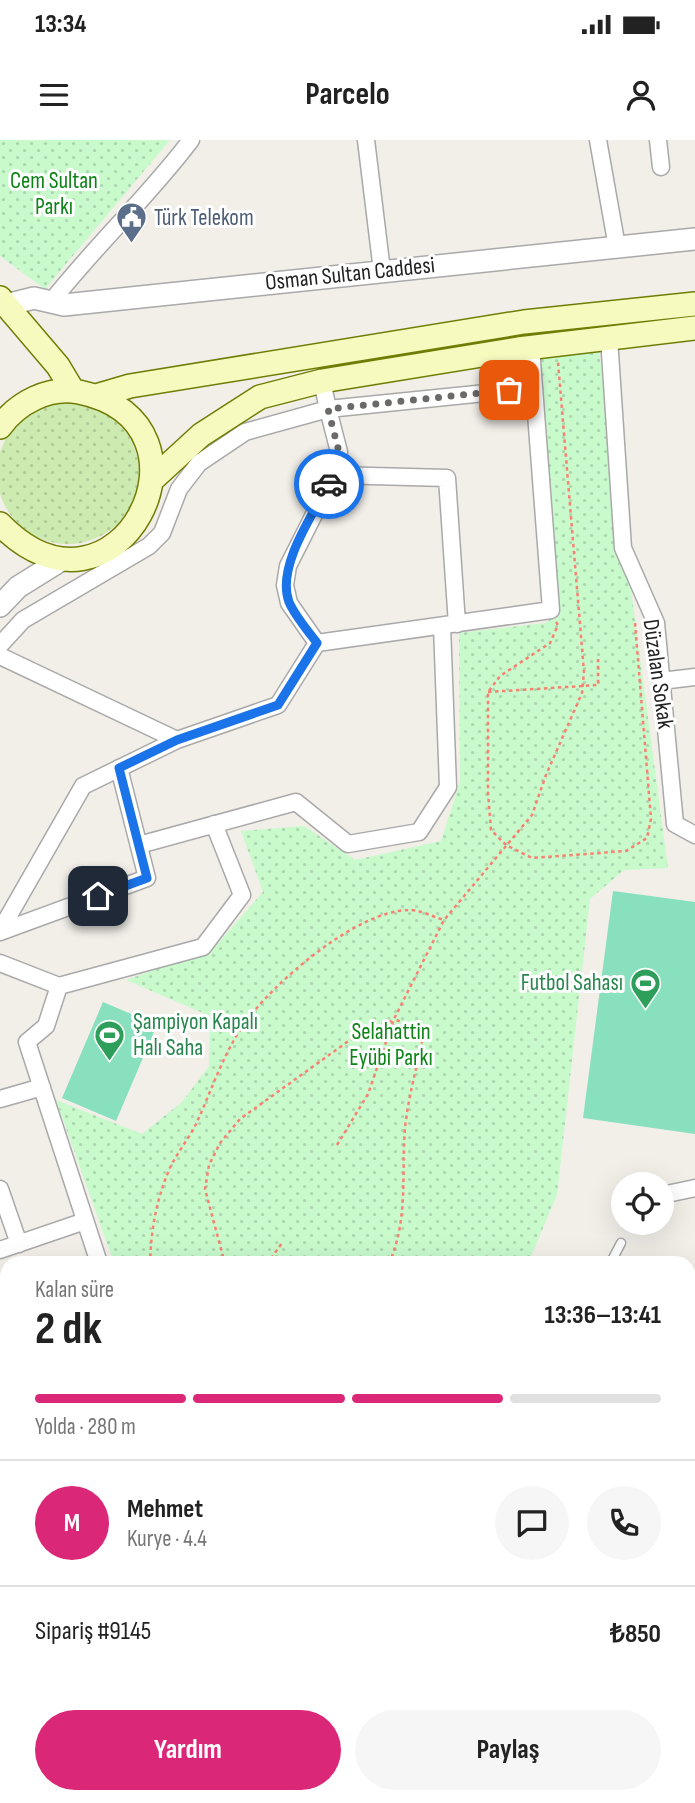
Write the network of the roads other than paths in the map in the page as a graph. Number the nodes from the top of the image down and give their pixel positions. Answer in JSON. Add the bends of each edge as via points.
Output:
{"nodes":[{"id":1,"x":191,"y":140,"type":"edge"},
{"id":2,"x":366,"y":140,"type":"edge"},
{"id":3,"x":598,"y":140,"type":"edge"},
{"id":4,"x":658,"y":140,"type":"edge"},
{"id":5,"x":661,"y":167,"type":"dead end"},
{"id":6,"x":695,"y":239,"type":"edge"},
{"id":7,"x":617,"y":247,"type":"junction"},
{"id":8,"x":382,"y":271,"type":"junction"},
{"id":9,"x":3,"y":302,"type":"edge"},
{"id":10,"x":51,"y":302,"type":"junction"},
{"id":11,"x":695,"y":304,"type":"edge"},
{"id":12,"x":695,"y":328,"type":"edge"},
{"id":13,"x":609,"y":338,"type":"junction"},
{"id":14,"x":531,"y":348,"type":"junction"},
{"id":15,"x":322,"y":381,"type":"junction"},
{"id":16,"x":534,"y":388,"type":"junction"},
{"id":17,"x":73,"y":391,"type":"junction"},
{"id":18,"x":96,"y":396,"type":"junction"},
{"id":19,"x":328,"y":409,"type":"junction"},
{"id":20,"x":0,"y":427,"type":"edge"},
{"id":21,"x":334,"y":475,"type":"junction"},
{"id":22,"x":152,"y":480,"type":"junction"},
{"id":23,"x":0,"y":524,"type":"edge"},
{"id":24,"x":63,"y":559,"type":"junction"},
{"id":25,"x":0,"y":606,"type":"edge"},
{"id":26,"x":449,"y":625,"type":"junction"},
{"id":27,"x":317,"y":643,"type":"junction"},
{"id":28,"x":0,"y":645,"type":"edge"},
{"id":29,"x":0,"y":656,"type":"edge"},
{"id":30,"x":695,"y":677,"type":"edge"},
{"id":31,"x":661,"y":681,"type":"junction"},
{"id":32,"x":177,"y":740,"type":"junction"},
{"id":33,"x":119,"y":768,"type":"junction"},
{"id":34,"x":214,"y":824,"type":"junction"},
{"id":35,"x":695,"y":835,"type":"edge"},
{"id":36,"x":139,"y":845,"type":"junction"},
{"id":37,"x":0,"y":931,"type":"edge"},
{"id":38,"x":0,"y":963,"type":"edge"},
{"id":39,"x":59,"y":986,"type":"junction"},
{"id":40,"x":42,"y":1087,"type":"junction"},
{"id":41,"x":0,"y":1099,"type":"edge"},
{"id":42,"x":695,"y":1188,"type":"edge"},
{"id":43,"x":0,"y":1189,"type":"edge"},
{"id":44,"x":674,"y":1192,"type":"edge"},
{"id":45,"x":85,"y":1221,"type":"junction"},
{"id":46,"x":621,"y":1242,"type":"dead end"},
{"id":47,"x":19,"y":1244,"type":"junction"},
{"id":48,"x":0,"y":1250,"type":"edge"},
{"id":49,"x":97,"y":1256,"type":"edge"},
{"id":50,"x":614,"y":1256,"type":"edge"}],
"edges":[{"from":1,"to":10,"type":"street"},
{"from":2,"to":8,"type":"street"},
{"from":3,"to":7,"type":"street"},
{"from":4,"to":5,"type":"street"},
{"from":6,"to":7,"type":"street","name":"Osman Sultan Caddesi"},
{"from":7,"to":8,"type":"street","name":"Osman Sultan Caddesi"},
{"from":8,"to":10,"type":"street","name":"Osman Sultan Caddesi","via":[[64,305]]},
{"from":9,"to":10,"type":"street","name":"Osman Sultan Caddesi","via":[[34,298]]},
{"from":9,"to":17,"type":"main road","via":[[58,366]]},
{"from":11,"to":18,"type":"main road","via":[[524,321],[130,386]]},
{"from":12,"to":13,"type":"main road"},
{"from":13,"to":14,"type":"main road"},
{"from":13,"to":31,"type":"street","name":"Düzalan Sokak","via":[[623,548],[656,623]]},
{"from":14,"to":15,"type":"main road"},
{"from":14,"to":16,"type":"street"},
{"from":15,"to":19,"type":"street"},
{"from":15,"to":22,"type":"main road","via":[[260,397],[201,435]]},
{"from":16,"to":19,"type":"street"},
{"from":16,"to":26,"type":"street","via":[[551,610]]},
{"from":17,"to":18,"type":"main road"},
{"from":17,"to":20,"type":"main road","via":[[49,393],[26,402]]},
{"from":18,"to":22,"type":"main road","via":[[132,420],[144,438]]},
{"from":19,"to":21,"type":"street","via":[[339,452]]},
{"from":19,"to":28,"type":"street","via":[[246,432],[200,463],[179,489],[162,533],[149,546],[23,620]]},
{"from":21,"to":26,"type":"street","via":[[447,478]]},
{"from":21,"to":27,"type":"street","via":[[288,566],[285,585],[289,603]]},
{"from":22,"to":24,"type":"main road","via":[[146,506],[133,528],[114,546],[89,556]]},
{"from":23,"to":24,"type":"main road","via":[[17,542],[39,554]]},
{"from":24,"to":25,"type":"street","via":[[18,587]]},
{"from":26,"to":27,"type":"street"},
{"from":26,"to":34,"type":"street","via":[[447,788],[419,831],[348,844],[296,802]]},
{"from":27,"to":32,"type":"street","via":[[278,705]]},
{"from":29,"to":32,"type":"street"},
{"from":30,"to":31,"type":"street"},
{"from":31,"to":35,"type":"street","name":"Düzalan Sokak","via":[[675,824]]},
{"from":32,"to":33,"type":"street"},
{"from":33,"to":36,"type":"street"},
{"from":33,"to":37,"type":"street","via":[[83,786]]},
{"from":34,"to":36,"type":"street"},
{"from":34,"to":39,"type":"street","via":[[242,895],[203,947]]},
{"from":36,"to":37,"type":"street","via":[[147,878]]},
{"from":38,"to":39,"type":"street"},
{"from":39,"to":40,"type":"street","via":[[46,1026],[27,1042]]},
{"from":40,"to":41,"type":"street"},
{"from":40,"to":45,"type":"street"},
{"from":42,"to":44,"type":"street"},
{"from":43,"to":47,"type":"street"},
{"from":45,"to":47,"type":"street"},
{"from":45,"to":49,"type":"street"},
{"from":46,"to":50,"type":"lane"},
{"from":47,"to":48,"type":"street"}]}
